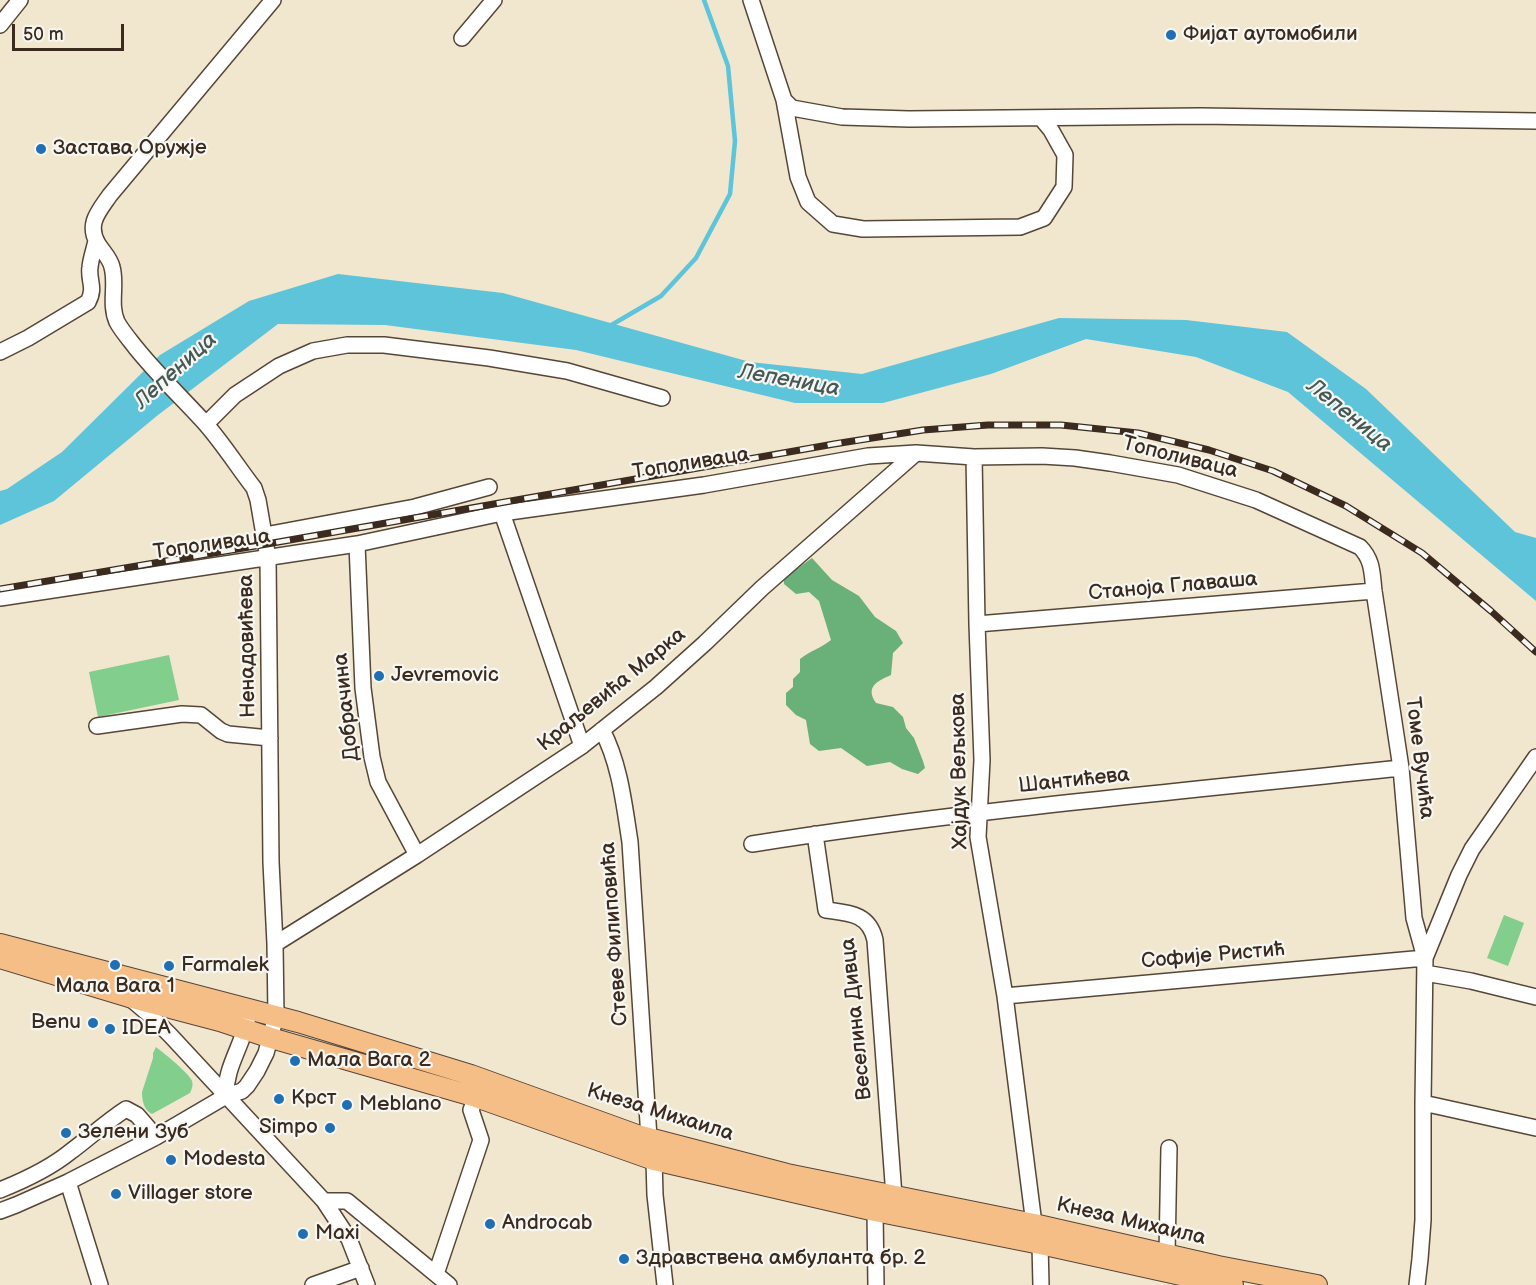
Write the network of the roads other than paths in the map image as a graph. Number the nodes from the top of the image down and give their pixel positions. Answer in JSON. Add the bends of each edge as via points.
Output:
{"nodes":[{"id":1,"x":20,"y":0,"type":"edge"},
{"id":2,"x":273,"y":0,"type":"edge"},
{"id":3,"x":494,"y":0,"type":"edge"},
{"id":4,"x":751,"y":0,"type":"edge"},
{"id":5,"x":0,"y":25,"type":"edge"},
{"id":6,"x":462,"y":38,"type":"dead end"},
{"id":7,"x":784,"y":100,"type":"junction"},
{"id":8,"x":1041,"y":118,"type":"junction"},
{"id":9,"x":1536,"y":121,"type":"edge"},
{"id":10,"x":96,"y":241,"type":"junction"},
{"id":11,"x":0,"y":352,"type":"edge"},
{"id":12,"x":662,"y":398,"type":"dead end"},
{"id":13,"x":203,"y":421,"type":"junction"},
{"id":14,"x":916,"y":453,"type":"junction"},
{"id":15,"x":974,"y":458,"type":"junction"},
{"id":16,"x":489,"y":487,"type":"dead end"},
{"id":17,"x":502,"y":513,"type":"junction"},
{"id":18,"x":265,"y":536,"type":"junction"},
{"id":19,"x":357,"y":544,"type":"junction"},
{"id":20,"x":268,"y":558,"type":"junction"},
{"id":21,"x":1370,"y":563,"type":"joint"},
{"id":22,"x":1374,"y":591,"type":"junction"},
{"id":23,"x":0,"y":598,"type":"edge"},
{"id":24,"x":977,"y":624,"type":"junction"},
{"id":25,"x":97,"y":726,"type":"dead end"},
{"id":26,"x":602,"y":730,"type":"junction"},
{"id":27,"x":270,"y":738,"type":"junction"},
{"id":28,"x":582,"y":746,"type":"junction"},
{"id":29,"x":1536,"y":757,"type":"edge"},
{"id":30,"x":1401,"y":768,"type":"junction"},
{"id":31,"x":979,"y":813,"type":"junction"},
{"id":32,"x":815,"y":834,"type":"junction"},
{"id":33,"x":752,"y":844,"type":"dead end"},
{"id":34,"x":417,"y":855,"type":"junction"},
{"id":35,"x":1414,"y":918,"type":"junction"},
{"id":36,"x":1441,"y":918,"type":"junction"},
{"id":37,"x":0,"y":944,"type":"edge"},
{"id":38,"x":275,"y":944,"type":"junction"},
{"id":39,"x":0,"y":958,"type":"edge"},
{"id":40,"x":1425,"y":965,"type":"junction"},
{"id":41,"x":1005,"y":996,"type":"junction"},
{"id":42,"x":129,"y":997,"type":"junction"},
{"id":43,"x":1536,"y":997,"type":"edge"},
{"id":44,"x":250,"y":1009,"type":"junction"},
{"id":45,"x":276,"y":1016,"type":"junction"},
{"id":46,"x":245,"y":1030,"type":"junction"},
{"id":47,"x":271,"y":1038,"type":"junction"},
{"id":48,"x":226,"y":1096,"type":"junction"},
{"id":49,"x":476,"y":1097,"type":"junction"},
{"id":50,"x":1423,"y":1103,"type":"junction"},
{"id":51,"x":1536,"y":1128,"type":"edge"},
{"id":52,"x":156,"y":1137,"type":"junction"},
{"id":53,"x":649,"y":1138,"type":"junction"},
{"id":54,"x":1168,"y":1148,"type":"dead end"},
{"id":55,"x":654,"y":1160,"type":"junction"},
{"id":56,"x":68,"y":1182,"type":"junction"},
{"id":57,"x":0,"y":1190,"type":"edge"},
{"id":58,"x":894,"y":1196,"type":"junction"},
{"id":59,"x":324,"y":1201,"type":"junction"},
{"id":60,"x":0,"y":1211,"type":"edge"},
{"id":61,"x":875,"y":1211,"type":"junction"},
{"id":62,"x":1034,"y":1224,"type":"junction"},
{"id":63,"x":1040,"y":1244,"type":"junction"},
{"id":64,"x":1167,"y":1254,"type":"junction"},
{"id":65,"x":361,"y":1268,"type":"junction"},
{"id":66,"x":436,"y":1274,"type":"junction"},
{"id":67,"x":100,"y":1285,"type":"edge"},
{"id":68,"x":313,"y":1285,"type":"edge"},
{"id":69,"x":367,"y":1285,"type":"edge"},
{"id":70,"x":449,"y":1285,"type":"edge"},
{"id":71,"x":665,"y":1285,"type":"edge"},
{"id":72,"x":876,"y":1285,"type":"edge"},
{"id":73,"x":1041,"y":1285,"type":"edge"},
{"id":74,"x":1233,"y":1285,"type":"edge"},
{"id":75,"x":1317,"y":1285,"type":"edge"},
{"id":76,"x":1417,"y":1285,"type":"edge"}],
"edges":[{"from":1,"to":5,"type":"street"},
{"from":2,"to":10,"type":"street","via":[[110,195],[93,221]]},
{"from":3,"to":6,"type":"street"},
{"from":4,"to":7,"type":"street"},
{"from":7,"to":8,"type":"street","via":[[792,108],[842,117]]},
{"from":7,"to":8,"type":"street","via":[[798,177],[808,202],[833,224],[862,229],[1020,227],[1044,218],[1064,187],[1065,155]]},
{"from":8,"to":9,"type":"street"},
{"from":10,"to":11,"type":"street","via":[[90,266],[92,295],[88,302]]},
{"from":10,"to":13,"type":"street","name":"Ненадовићева","via":[[114,274],[112,297],[123,332]]},
{"from":12,"to":13,"type":"street","via":[[567,371],[384,345],[347,345],[313,351],[279,366]]},
{"from":13,"to":18,"type":"street","name":"Ненадовићева","via":[[254,488]]},
{"from":14,"to":15,"type":"street","name":"Тополиваца"},
{"from":14,"to":17,"type":"street","name":"Тополиваца","via":[[868,456]]},
{"from":14,"to":26,"type":"street","name":"Краљевића Марка","via":[[656,687]]},
{"from":15,"to":21,"type":"street","name":"Тополиваца","via":[[1075,458],[1178,475],[1256,500],[1353,544],[1365,552]]},
{"from":15,"to":24,"type":"street","name":"Хајдук Вељкова"},
{"from":16,"to":18,"type":"street","name":"Тополиваца","via":[[415,507]]},
{"from":17,"to":19,"type":"street","name":"Тополиваца"},
{"from":17,"to":28,"type":"street"},
{"from":18,"to":20,"type":"street","name":"Ненадовићева"},
{"from":19,"to":20,"type":"street","name":"Тополиваца"},
{"from":19,"to":34,"type":"street","name":"Добрачина","via":[[363,688],[372,757],[378,782]]},
{"from":20,"to":23,"type":"street","name":"Тополиваца"},
{"from":20,"to":27,"type":"street","name":"Ненадовићева"},
{"from":21,"to":22,"type":"street","name":"Томе Вучића"},
{"from":22,"to":24,"type":"street","name":"Станоја Главаша"},
{"from":22,"to":30,"type":"street","name":"Томе Вучића"},
{"from":24,"to":31,"type":"street","name":"Хајдук Вељкова","via":[[982,760]]},
{"from":25,"to":27,"type":"street","via":[[201,715],[228,734]]},
{"from":26,"to":28,"type":"street","name":"Краљевића Марка"},
{"from":26,"to":53,"type":"street","name":"Стеве Филиповића","via":[[614,758],[630,842]]},
{"from":27,"to":38,"type":"street","name":"Ненадовићева"},
{"from":28,"to":34,"type":"street","name":"Краљевића Марка"},
{"from":29,"to":36,"type":"street","name":"Томе Вучића","via":[[1472,849]]},
{"from":30,"to":31,"type":"street","name":"Шантићева"},
{"from":30,"to":35,"type":"street","name":"Томе Вучића"},
{"from":31,"to":32,"type":"street","name":"Шантићева"},
{"from":31,"to":41,"type":"street","name":"Хајдук Вељкова","via":[[978,837]]},
{"from":32,"to":33,"type":"street","name":"Шантићева"},
{"from":32,"to":58,"type":"street","name":"Веселина Дивца","via":[[826,910],[862,919],[871,927],[875,940]]},
{"from":34,"to":38,"type":"street","name":"Краљевића Марка"},
{"from":35,"to":36,"type":"street","via":[[1427,924]]},
{"from":35,"to":40,"type":"street","name":"Томе Вучића"},
{"from":36,"to":40,"type":"street","name":"Томе Вучића"},
{"from":37,"to":44,"type":"main road","name":"Кнеза Михаила"},
{"from":38,"to":45,"type":"street","name":"Ненадовићева"},
{"from":39,"to":42,"type":"main road","name":"Кнеза Михаила"},
{"from":40,"to":41,"type":"street","name":"Софије Ристић"},
{"from":40,"to":43,"type":"street","name":"Софије Ристић"},
{"from":40,"to":50,"type":"street","name":"Томе Вучића"},
{"from":41,"to":62,"type":"street","name":"Хајдук Вељкова"},
{"from":42,"to":46,"type":"main road","name":"Кнеза Михаила"},
{"from":42,"to":48,"type":"street"},
{"from":44,"to":45,"type":"main road","name":"Кнеза Михаила"},
{"from":44,"to":46,"type":"street"},
{"from":45,"to":47,"type":"street","name":"Ненадовићева"},
{"from":45,"to":53,"type":"main road","name":"Кнеза Михаила","via":[[450,1068]]},
{"from":46,"to":47,"type":"main road","name":"Кнеза Михаила"},
{"from":46,"to":48,"type":"street","via":[[227,1073]]},
{"from":47,"to":48,"type":"street","name":"Ненадовићева","via":[[247,1086]]},
{"from":47,"to":49,"type":"main road","name":"Кнеза Михаила"},
{"from":48,"to":52,"type":"street","name":"Ненадовићева"},
{"from":48,"to":59,"type":"street"},
{"from":49,"to":55,"type":"main road","name":"Кнеза Михаила"},
{"from":49,"to":66,"type":"street","via":[[471,1110],[482,1140]]},
{"from":50,"to":51,"type":"street"},
{"from":50,"to":76,"type":"street","name":"Томе Вучића","via":[[1423,1220]]},
{"from":52,"to":56,"type":"street","name":"Ненадовићева"},
{"from":52,"to":57,"type":"street","via":[[137,1115],[126,1109],[69,1154],[30,1178]]},
{"from":53,"to":58,"type":"main road","name":"Кнеза Михаила","via":[[787,1174]]},
{"from":54,"to":64,"type":"street"},
{"from":55,"to":61,"type":"main road","name":"Кнеза Михаила"},
{"from":55,"to":71,"type":"street"},
{"from":56,"to":60,"type":"street","name":"Ненадовићева"},
{"from":56,"to":67,"type":"street"},
{"from":58,"to":62,"type":"main road","name":"Кнеза Михаила"},
{"from":59,"to":65,"type":"street","via":[[349,1239]]},
{"from":59,"to":66,"type":"street","via":[[347,1201]]},
{"from":61,"to":63,"type":"main road","name":"Кнеза Михаила"},
{"from":61,"to":72,"type":"street"},
{"from":62,"to":64,"type":"main road","name":"Кнеза Михаила"},
{"from":63,"to":73,"type":"street"},
{"from":63,"to":74,"type":"main road","name":"Кнеза Михаила"},
{"from":64,"to":75,"type":"main road","name":"Кнеза Михаила"},
{"from":65,"to":68,"type":"street"},
{"from":65,"to":69,"type":"street"},
{"from":66,"to":70,"type":"street"}]}
